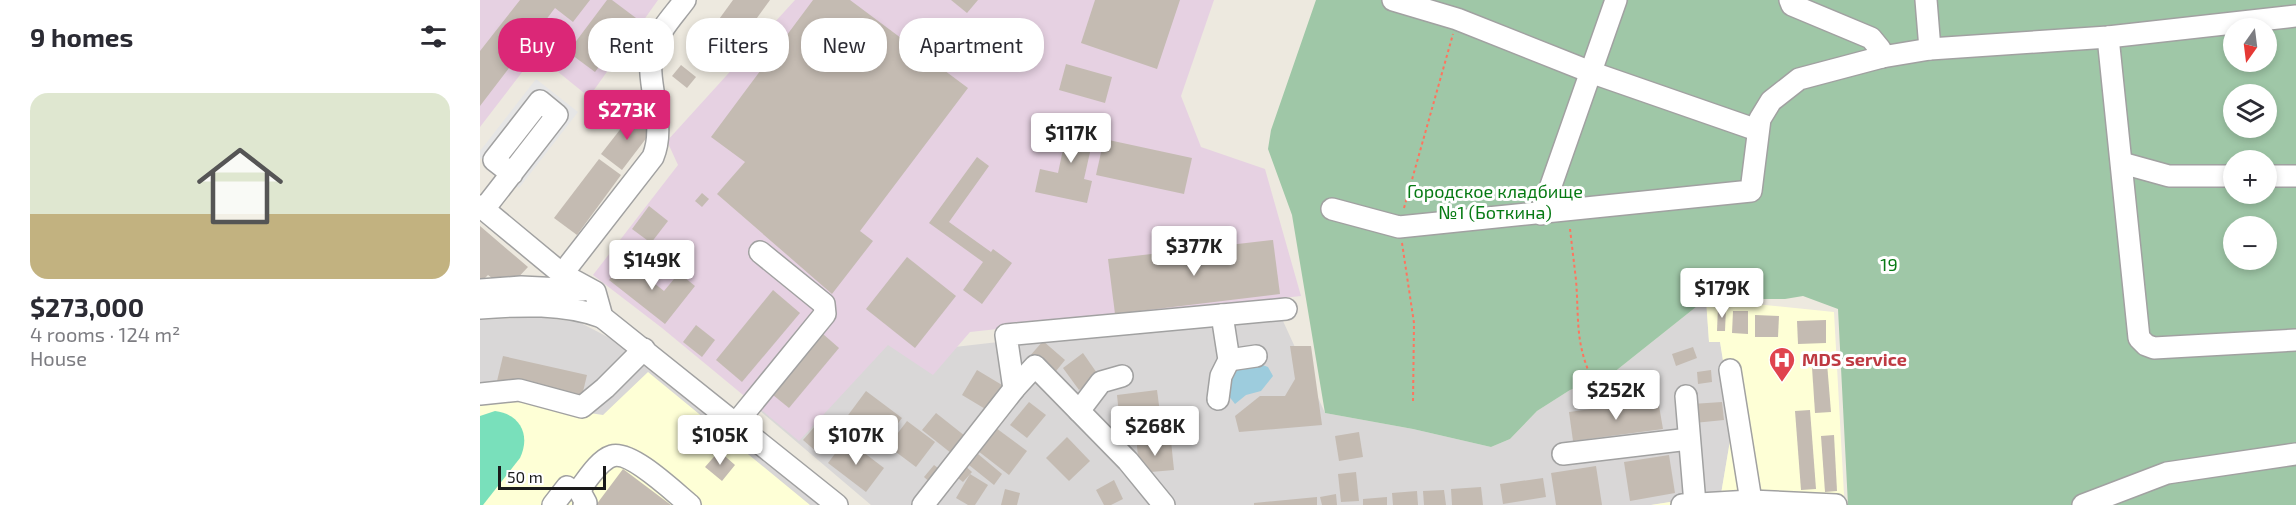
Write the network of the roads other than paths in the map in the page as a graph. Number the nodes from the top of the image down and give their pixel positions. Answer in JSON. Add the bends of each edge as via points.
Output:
{"nodes":[{"id":1,"x":685,"y":0,"type":"edge"},
{"id":2,"x":1393,"y":0,"type":"edge"},
{"id":3,"x":1617,"y":0,"type":"edge"},
{"id":4,"x":1790,"y":0,"type":"edge"},
{"id":5,"x":1926,"y":0,"type":"edge"},
{"id":6,"x":2296,"y":16,"type":"edge"},
{"id":7,"x":2108,"y":37,"type":"junction"},
{"id":8,"x":1930,"y":49,"type":"junction"},
{"id":9,"x":1882,"y":57,"type":"junction"},
{"id":10,"x":1593,"y":73,"type":"junction"},
{"id":11,"x":1757,"y":130,"type":"junction"},
{"id":12,"x":2122,"y":164,"type":"junction"},
{"id":13,"x":512,"y":174,"type":"dead end"},
{"id":14,"x":2223,"y":176,"type":"edge"},
{"id":15,"x":2277,"y":176,"type":"edge"},
{"id":16,"x":2296,"y":176,"type":"edge"},
{"id":17,"x":482,"y":208,"type":"edge"},
{"id":18,"x":1332,"y":209,"type":"dead end"},
{"id":19,"x":1541,"y":214,"type":"junction"},
{"id":20,"x":760,"y":252,"type":"dead end"},
{"id":21,"x":562,"y":274,"type":"junction"},
{"id":22,"x":480,"y":290,"type":"edge"},
{"id":23,"x":595,"y":292,"type":"junction"},
{"id":24,"x":480,"y":308,"type":"edge"},
{"id":25,"x":1286,"y":309,"type":"dead end"},
{"id":26,"x":1222,"y":315,"type":"junction"},
{"id":27,"x":602,"y":317,"type":"junction"},
{"id":28,"x":2296,"y":340,"type":"edge"},
{"id":29,"x":644,"y":349,"type":"junction"},
{"id":30,"x":1256,"y":356,"type":"dead end"},
{"id":31,"x":1229,"y":360,"type":"junction"},
{"id":32,"x":1731,"y":370,"type":"dead end"},
{"id":33,"x":1122,"y":376,"type":"dead end"},
{"id":34,"x":1014,"y":389,"type":"junction"},
{"id":35,"x":480,"y":394,"type":"edge"},
{"id":36,"x":1686,"y":396,"type":"dead end"},
{"id":37,"x":1218,"y":399,"type":"dead end"},
{"id":38,"x":1079,"y":411,"type":"junction"},
{"id":39,"x":741,"y":417,"type":"junction"},
{"id":40,"x":1689,"y":439,"type":"junction"},
{"id":41,"x":1563,"y":454,"type":"dead end"},
{"id":42,"x":2296,"y":454,"type":"edge"},
{"id":43,"x":567,"y":487,"type":"dead end"},
{"id":44,"x":1751,"y":501,"type":"junction"},
{"id":45,"x":1689,"y":504,"type":"edge"},
{"id":46,"x":553,"y":505,"type":"edge"},
{"id":47,"x":584,"y":505,"type":"edge"},
{"id":48,"x":690,"y":505,"type":"edge"},
{"id":49,"x":837,"y":505,"type":"edge"},
{"id":50,"x":852,"y":505,"type":"edge"},
{"id":51,"x":923,"y":505,"type":"edge"},
{"id":52,"x":1164,"y":505,"type":"edge"},
{"id":53,"x":1836,"y":505,"type":"edge"},
{"id":54,"x":2083,"y":505,"type":"edge"}],
"edges":[{"from":1,"to":21,"type":"street","via":[[653,48],[651,67],[659,131],[653,157]]},
{"from":2,"to":10,"type":"street","via":[[1457,19]]},
{"from":3,"to":10,"type":"street"},
{"from":4,"to":9,"type":"street","via":[[1792,5],[1871,38]]},
{"from":5,"to":8,"type":"street"},
{"from":6,"to":7,"type":"street"},
{"from":7,"to":8,"type":"street"},
{"from":7,"to":12,"type":"street"},
{"from":8,"to":9,"type":"street"},
{"from":9,"to":11,"type":"street","via":[[1799,79],[1771,101]]},
{"from":10,"to":11,"type":"street"},
{"from":10,"to":19,"type":"street"},
{"from":11,"to":19,"type":"street","via":[[1751,191]]},
{"from":12,"to":14,"type":"street","via":[[2169,176]]},
{"from":12,"to":28,"type":"street","via":[[2139,338],[2154,348]]},
{"from":13,"to":17,"type":"street"},
{"from":15,"to":16,"type":"street"},
{"from":17,"to":21,"type":"street"},
{"from":18,"to":19,"type":"street","via":[[1399,227]]},
{"from":20,"to":39,"type":"street","via":[[824,304],[825,314]]},
{"from":21,"to":23,"type":"street"},
{"from":22,"to":23,"type":"street","via":[[543,287]]},
{"from":23,"to":27,"type":"street"},
{"from":23,"to":39,"type":"street","via":[[585,299],[606,308]]},
{"from":24,"to":27,"type":"street","via":[[556,307]]},
{"from":25,"to":26,"type":"street"},
{"from":26,"to":31,"type":"street"},
{"from":26,"to":34,"type":"street","via":[[1006,335]]},
{"from":27,"to":29,"type":"street"},
{"from":29,"to":35,"type":"street","via":[[582,406],[519,390]]},
{"from":29,"to":49,"type":"street"},
{"from":30,"to":31,"type":"street"},
{"from":31,"to":37,"type":"street","via":[[1221,376]]},
{"from":32,"to":44,"type":"street"},
{"from":33,"to":38,"type":"street","via":[[1101,382]]},
{"from":34,"to":38,"type":"street","via":[[1035,366]]},
{"from":34,"to":51,"type":"street"},
{"from":36,"to":40,"type":"street"},
{"from":38,"to":52,"type":"street"},
{"from":39,"to":50,"type":"street"},
{"from":40,"to":41,"type":"street"},
{"from":40,"to":45,"type":"street"},
{"from":42,"to":54,"type":"street","via":[[2167,473]]},
{"from":43,"to":46,"type":"street"},
{"from":44,"to":45,"type":"street"},
{"from":44,"to":53,"type":"street"},
{"from":47,"to":48,"type":"street","via":[[579,490],[603,462],[618,456],[638,464]]}]}
